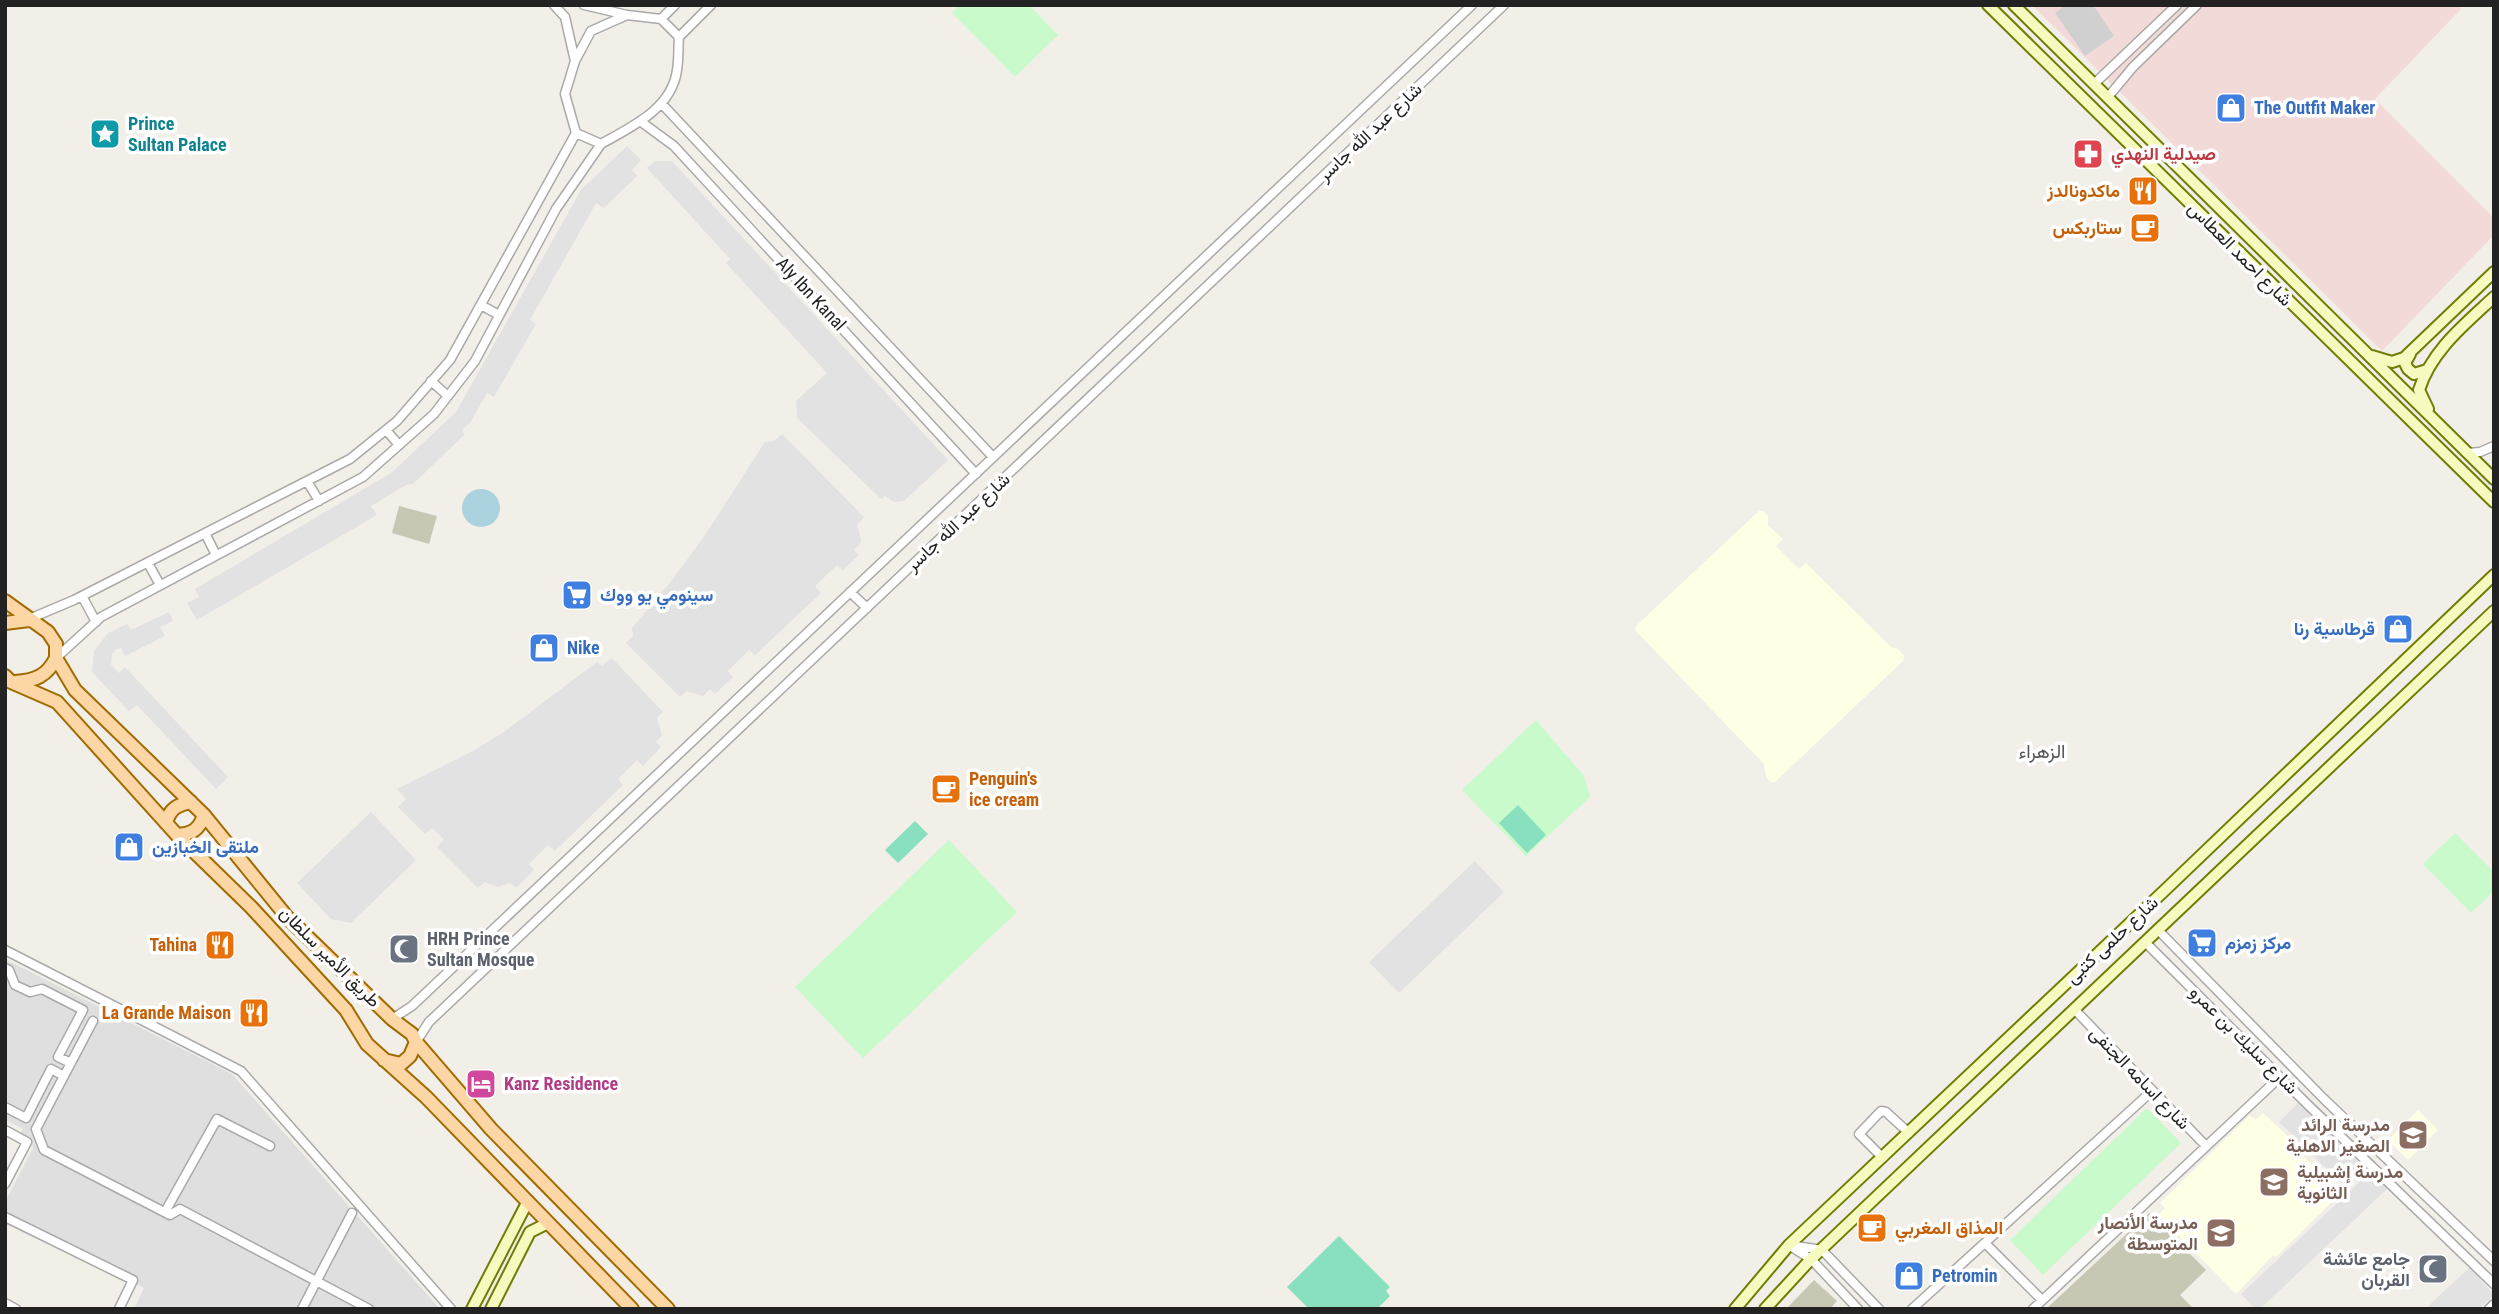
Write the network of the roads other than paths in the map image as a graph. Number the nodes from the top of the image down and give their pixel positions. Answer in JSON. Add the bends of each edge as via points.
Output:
{"nodes":[{"id":1,"x":554,"y":5,"type":"edge"},
{"id":2,"x":584,"y":5,"type":"edge"},
{"id":3,"x":675,"y":5,"type":"edge"},
{"id":4,"x":711,"y":5,"type":"edge"},
{"id":5,"x":1472,"y":5,"type":"edge"},
{"id":6,"x":1504,"y":5,"type":"edge"},
{"id":7,"x":1988,"y":5,"type":"edge"},
{"id":8,"x":2014,"y":5,"type":"edge"},
{"id":9,"x":2177,"y":5,"type":"edge"},
{"id":10,"x":2197,"y":5,"type":"edge"},
{"id":11,"x":627,"y":15,"type":"junction"},
{"id":12,"x":661,"y":19,"type":"junction"},
{"id":13,"x":679,"y":37,"type":"junction"},
{"id":14,"x":575,"y":61,"type":"junction"},
{"id":15,"x":2094,"y":84,"type":"junction"},
{"id":16,"x":2108,"y":97,"type":"junction"},
{"id":17,"x":662,"y":104,"type":"junction"},
{"id":18,"x":640,"y":121,"type":"junction"},
{"id":19,"x":576,"y":133,"type":"junction"},
{"id":20,"x":601,"y":144,"type":"junction"},
{"id":21,"x":533,"y":210,"type":"junction"},
{"id":22,"x":550,"y":220,"type":"junction"},
{"id":23,"x":2494,"y":272,"type":"edge"},
{"id":24,"x":2494,"y":297,"type":"edge"},
{"id":25,"x":481,"y":305,"type":"junction"},
{"id":26,"x":499,"y":315,"type":"junction"},
{"id":27,"x":2412,"y":352,"type":"junction"},
{"id":28,"x":2369,"y":355,"type":"junction"},
{"id":29,"x":2427,"y":370,"type":"junction"},
{"id":30,"x":432,"y":381,"type":"junction"},
{"id":31,"x":448,"y":396,"type":"junction"},
{"id":32,"x":2433,"y":417,"type":"junction"},
{"id":33,"x":386,"y":430,"type":"junction"},
{"id":34,"x":399,"y":444,"type":"junction"},
{"id":35,"x":2494,"y":446,"type":"edge"},
{"id":36,"x":2467,"y":453,"type":"junction"},
{"id":37,"x":993,"y":457,"type":"junction"},
{"id":38,"x":976,"y":474,"type":"junction"},
{"id":39,"x":2494,"y":479,"type":"edge"},
{"id":40,"x":307,"y":481,"type":"junction"},
{"id":41,"x":319,"y":500,"type":"junction"},
{"id":42,"x":2494,"y":502,"type":"edge"},
{"id":43,"x":205,"y":533,"type":"junction"},
{"id":44,"x":216,"y":555,"type":"junction"},
{"id":45,"x":148,"y":563,"type":"junction"},
{"id":46,"x":2494,"y":575,"type":"edge"},
{"id":47,"x":160,"y":585,"type":"junction"},
{"id":48,"x":850,"y":592,"type":"junction"},
{"id":49,"x":82,"y":596,"type":"junction"},
{"id":50,"x":5,"y":601,"type":"edge"},
{"id":51,"x":867,"y":608,"type":"junction"},
{"id":52,"x":2494,"y":611,"type":"edge"},
{"id":53,"x":29,"y":620,"type":"junction"},
{"id":54,"x":96,"y":622,"type":"junction"},
{"id":55,"x":5,"y":623,"type":"edge"},
{"id":56,"x":56,"y":658,"type":"junction"},
{"id":57,"x":7,"y":681,"type":"edge"},
{"id":58,"x":191,"y":802,"type":"junction"},
{"id":59,"x":204,"y":815,"type":"junction"},
{"id":60,"x":166,"y":823,"type":"junction"},
{"id":61,"x":177,"y":835,"type":"junction"},
{"id":62,"x":2158,"y":930,"type":"junction"},
{"id":63,"x":2145,"y":942,"type":"junction"},
{"id":64,"x":5,"y":950,"type":"edge"},
{"id":65,"x":5,"y":968,"type":"edge"},
{"id":66,"x":2074,"y":1009,"type":"junction"},
{"id":67,"x":392,"y":1019,"type":"junction"},
{"id":68,"x":93,"y":1021,"type":"dead end"},
{"id":69,"x":416,"y":1042,"type":"junction"},
{"id":70,"x":383,"y":1060,"type":"junction"},
{"id":71,"x":71,"y":1063,"type":"junction"},
{"id":72,"x":64,"y":1076,"type":"junction"},
{"id":73,"x":2280,"y":1077,"type":"junction"},
{"id":74,"x":2152,"y":1091,"type":"junction"},
{"id":75,"x":2328,"y":1102,"type":"junction"},
{"id":76,"x":5,"y":1107,"type":"edge"},
{"id":77,"x":2315,"y":1111,"type":"junction"},
{"id":78,"x":5,"y":1130,"type":"edge"},
{"id":79,"x":2359,"y":1132,"type":"junction"},
{"id":80,"x":1909,"y":1133,"type":"junction"},
{"id":81,"x":2349,"y":1145,"type":"junction"},
{"id":82,"x":270,"y":1146,"type":"dead end"},
{"id":83,"x":2206,"y":1146,"type":"junction"},
{"id":84,"x":1883,"y":1158,"type":"junction"},
{"id":85,"x":5,"y":1184,"type":"edge"},
{"id":86,"x":528,"y":1201,"type":"junction"},
{"id":87,"x":165,"y":1212,"type":"junction"},
{"id":88,"x":352,"y":1213,"type":"dead end"},
{"id":89,"x":5,"y":1217,"type":"edge"},
{"id":90,"x":548,"y":1223,"type":"junction"},
{"id":91,"x":1986,"y":1244,"type":"junction"},
{"id":92,"x":1789,"y":1245,"type":"junction"},
{"id":93,"x":1822,"y":1250,"type":"junction"},
{"id":94,"x":1811,"y":1259,"type":"junction"},
{"id":95,"x":2494,"y":1261,"type":"edge"},
{"id":96,"x":316,"y":1281,"type":"junction"},
{"id":97,"x":2494,"y":1283,"type":"edge"},
{"id":98,"x":2042,"y":1300,"type":"junction"},
{"id":99,"x":5,"y":1303,"type":"edge"},
{"id":100,"x":2494,"y":1304,"type":"edge"},
{"id":101,"x":16,"y":1309,"type":"edge"},
{"id":102,"x":119,"y":1309,"type":"edge"},
{"id":103,"x":302,"y":1309,"type":"edge"},
{"id":104,"x":369,"y":1309,"type":"edge"},
{"id":105,"x":450,"y":1309,"type":"edge"},
{"id":106,"x":472,"y":1309,"type":"edge"},
{"id":107,"x":491,"y":1309,"type":"edge"},
{"id":108,"x":632,"y":1309,"type":"edge"},
{"id":109,"x":668,"y":1309,"type":"edge"},
{"id":110,"x":1735,"y":1309,"type":"edge"},
{"id":111,"x":1765,"y":1309,"type":"edge"},
{"id":112,"x":1858,"y":1309,"type":"edge"},
{"id":113,"x":1878,"y":1309,"type":"edge"},
{"id":114,"x":1912,"y":1309,"type":"edge"},
{"id":115,"x":2033,"y":1309,"type":"edge"},
{"id":116,"x":2489,"y":1309,"type":"edge"}],
"edges":[{"from":1,"to":14,"type":"street","via":[[565,17]]},
{"from":2,"to":11,"type":"street"},
{"from":3,"to":12,"type":"street"},
{"from":4,"to":13,"type":"street"},
{"from":5,"to":37,"type":"street","name":"شارع عبد الله جاسر"},
{"from":6,"to":51,"type":"street","name":"شارع عبد الله جاسر"},
{"from":7,"to":42,"type":"street","name":"شارع احمد العطاس"},
{"from":8,"to":15,"type":"street","name":"شارع احمد العطاس"},
{"from":9,"to":15,"type":"street"},
{"from":10,"to":16,"type":"street"},
{"from":11,"to":12,"type":"street"},
{"from":11,"to":14,"type":"street","via":[[591,31]]},
{"from":12,"to":13,"type":"street"},
{"from":13,"to":17,"type":"street","via":[[677,73]]},
{"from":14,"to":19,"type":"street","via":[[565,94]]},
{"from":15,"to":16,"type":"street","name":"شارع احمد العطاس"},
{"from":16,"to":28,"type":"street","name":"شارع احمد العطاس"},
{"from":17,"to":18,"type":"street"},
{"from":17,"to":37,"type":"street"},
{"from":18,"to":20,"type":"street"},
{"from":18,"to":38,"type":"street","name":"Aly Ibn Kanal","via":[[674,146]]},
{"from":19,"to":20,"type":"street"},
{"from":19,"to":21,"type":"street"},
{"from":20,"to":22,"type":"street"},
{"from":21,"to":22,"type":"street"},
{"from":21,"to":25,"type":"street"},
{"from":22,"to":26,"type":"street"},
{"from":23,"to":27,"type":"street"},
{"from":24,"to":29,"type":"street","via":[[2447,342]]},
{"from":25,"to":26,"type":"street"},
{"from":25,"to":30,"type":"street","via":[[450,360]]},
{"from":26,"to":31,"type":"street","via":[[475,361]]},
{"from":27,"to":28,"type":"street","via":[[2392,362]]},
{"from":27,"to":29,"type":"street","via":[[2408,369],[2414,374]]},
{"from":28,"to":32,"type":"street","name":"شارع احمد العطاس"},
{"from":29,"to":32,"type":"street","via":[[2419,390]]},
{"from":30,"to":31,"type":"street"},
{"from":30,"to":33,"type":"street"},
{"from":31,"to":34,"type":"street"},
{"from":32,"to":36,"type":"street","name":"شارع احمد العطاس"},
{"from":33,"to":34,"type":"street"},
{"from":33,"to":40,"type":"street","via":[[350,459]]},
{"from":34,"to":41,"type":"street","via":[[363,477]]},
{"from":35,"to":36,"type":"street"},
{"from":36,"to":39,"type":"street","name":"شارع احمد العطاس"},
{"from":37,"to":38,"type":"street","name":"شارع عبد الله جاسر"},
{"from":38,"to":48,"type":"street","name":"شارع عبد الله جاسر"},
{"from":40,"to":41,"type":"street"},
{"from":40,"to":43,"type":"street"},
{"from":41,"to":44,"type":"street"},
{"from":43,"to":44,"type":"street"},
{"from":43,"to":45,"type":"street"},
{"from":44,"to":47,"type":"street"},
{"from":45,"to":47,"type":"street"},
{"from":45,"to":49,"type":"street"},
{"from":46,"to":80,"type":"street","name":"شارع حلمى كتبى"},
{"from":47,"to":54,"type":"street"},
{"from":48,"to":51,"type":"street"},
{"from":48,"to":67,"type":"street","name":"شارع عبد الله جاسر","via":[[412,1006]]},
{"from":49,"to":53,"type":"street"},
{"from":49,"to":54,"type":"street"},
{"from":50,"to":53,"type":"main road","name":"طريق الأمير سلطان"},
{"from":51,"to":69,"type":"street","name":"شارع عبد الله جاسر","via":[[429,1022]]},
{"from":52,"to":62,"type":"street","name":"شارع حلمى كتبى"},
{"from":53,"to":55,"type":"main road"},
{"from":53,"to":56,"type":"main road","name":"طريق الأمير سلطان","via":[[48,632],[56,644]]},
{"from":54,"to":56,"type":"street"},
{"from":56,"to":57,"type":"main road","via":[[42,676]]},
{"from":56,"to":58,"type":"main road","name":"طريق الأمير سلطان","via":[[75,690]]},
{"from":57,"to":60,"type":"main road","name":"طريق الأمير سلطان","via":[[57,702]]},
{"from":58,"to":59,"type":"main road","name":"طريق الأمير سلطان"},
{"from":58,"to":60,"type":"main road","via":[[169,812]]},
{"from":59,"to":61,"type":"main road","via":[[191,834]]},
{"from":59,"to":67,"type":"main road","name":"طريق الأمير سلطان","via":[[288,917]]},
{"from":60,"to":61,"type":"main road","name":"طريق الأمير سلطان"},
{"from":61,"to":70,"type":"main road","name":"طريق الأمير سلطان","via":[[329,991]]},
{"from":62,"to":63,"type":"street","name":"شارع حلمى كتبى"},
{"from":62,"to":75,"type":"street","name":"شارع سليك بن عمرو"},
{"from":63,"to":66,"type":"street","name":"شارع حلمى كتبى"},
{"from":63,"to":73,"type":"street","name":"شارع سليك بن عمرو"},
{"from":64,"to":105,"type":"street","via":[[241,1071]]},
{"from":65,"to":71,"type":"street","via":[[15,985],[30,992],[43,989],[83,1010],[58,1057]]},
{"from":66,"to":74,"type":"street","name":"شارع اسامه الجنفى"},
{"from":66,"to":93,"type":"street","name":"شارع حلمى كتبى"},
{"from":67,"to":69,"type":"main road","name":"طريق الأمير سلطان"},
{"from":68,"to":71,"type":"street"},
{"from":69,"to":70,"type":"main road","via":[[401,1064]]},
{"from":69,"to":109,"type":"main road","name":"طريق الأمير سلطان","via":[[491,1129]]},
{"from":70,"to":86,"type":"main road","name":"طريق الأمير سلطان"},
{"from":71,"to":72,"type":"street"},
{"from":72,"to":76,"type":"street","via":[[51,1069],[26,1118]]},
{"from":72,"to":87,"type":"street","via":[[36,1129],[44,1150]]},
{"from":73,"to":77,"type":"street","name":"شارع سليك بن عمرو"},
{"from":73,"to":83,"type":"street"},
{"from":74,"to":83,"type":"street","name":"شارع اسامه الجنفى"},
{"from":74,"to":91,"type":"street"},
{"from":75,"to":77,"type":"street","via":[[2322,1112]]},
{"from":75,"to":79,"type":"street","name":"شارع سليك بن عمرو"},
{"from":77,"to":81,"type":"street","name":"شارع سليك بن عمرو"},
{"from":78,"to":85,"type":"street","via":[[27,1142]]},
{"from":79,"to":81,"type":"street","via":[[2348,1135]]},
{"from":79,"to":95,"type":"street","name":"شارع سليك بن عمرو"},
{"from":80,"to":84,"type":"street","name":"شارع حلمى كتبى"},
{"from":80,"to":84,"type":"street","via":[[1881,1111],[1859,1134]]},
{"from":81,"to":97,"type":"street","name":"شارع سليك بن عمرو"},
{"from":82,"to":87,"type":"street","via":[[217,1119]]},
{"from":83,"to":98,"type":"street"},
{"from":84,"to":92,"type":"street","name":"شارع حلمى كتبى"},
{"from":86,"to":90,"type":"main road","name":"طريق الأمير سلطان"},
{"from":86,"to":106,"type":"street"},
{"from":87,"to":96,"type":"street","via":[[170,1215],[180,1209]]},
{"from":88,"to":96,"type":"street"},
{"from":89,"to":102,"type":"street","via":[[133,1280]]},
{"from":90,"to":107,"type":"street","via":[[530,1232]]},
{"from":90,"to":108,"type":"main road","name":"طريق الأمير سلطان"},
{"from":91,"to":98,"type":"street"},
{"from":91,"to":114,"type":"street"},
{"from":92,"to":93,"type":"street"},
{"from":92,"to":94,"type":"street"},
{"from":92,"to":110,"type":"street","name":"شارع حلمى كتبى"},
{"from":93,"to":94,"type":"street","name":"شارع حلمى كتبى"},
{"from":93,"to":113,"type":"street"},
{"from":94,"to":111,"type":"street","name":"شارع حلمى كتبى"},
{"from":94,"to":112,"type":"street"},
{"from":96,"to":103,"type":"street"},
{"from":96,"to":104,"type":"street"},
{"from":98,"to":115,"type":"street"},
{"from":99,"to":101,"type":"street"},
{"from":100,"to":116,"type":"street"}]}
